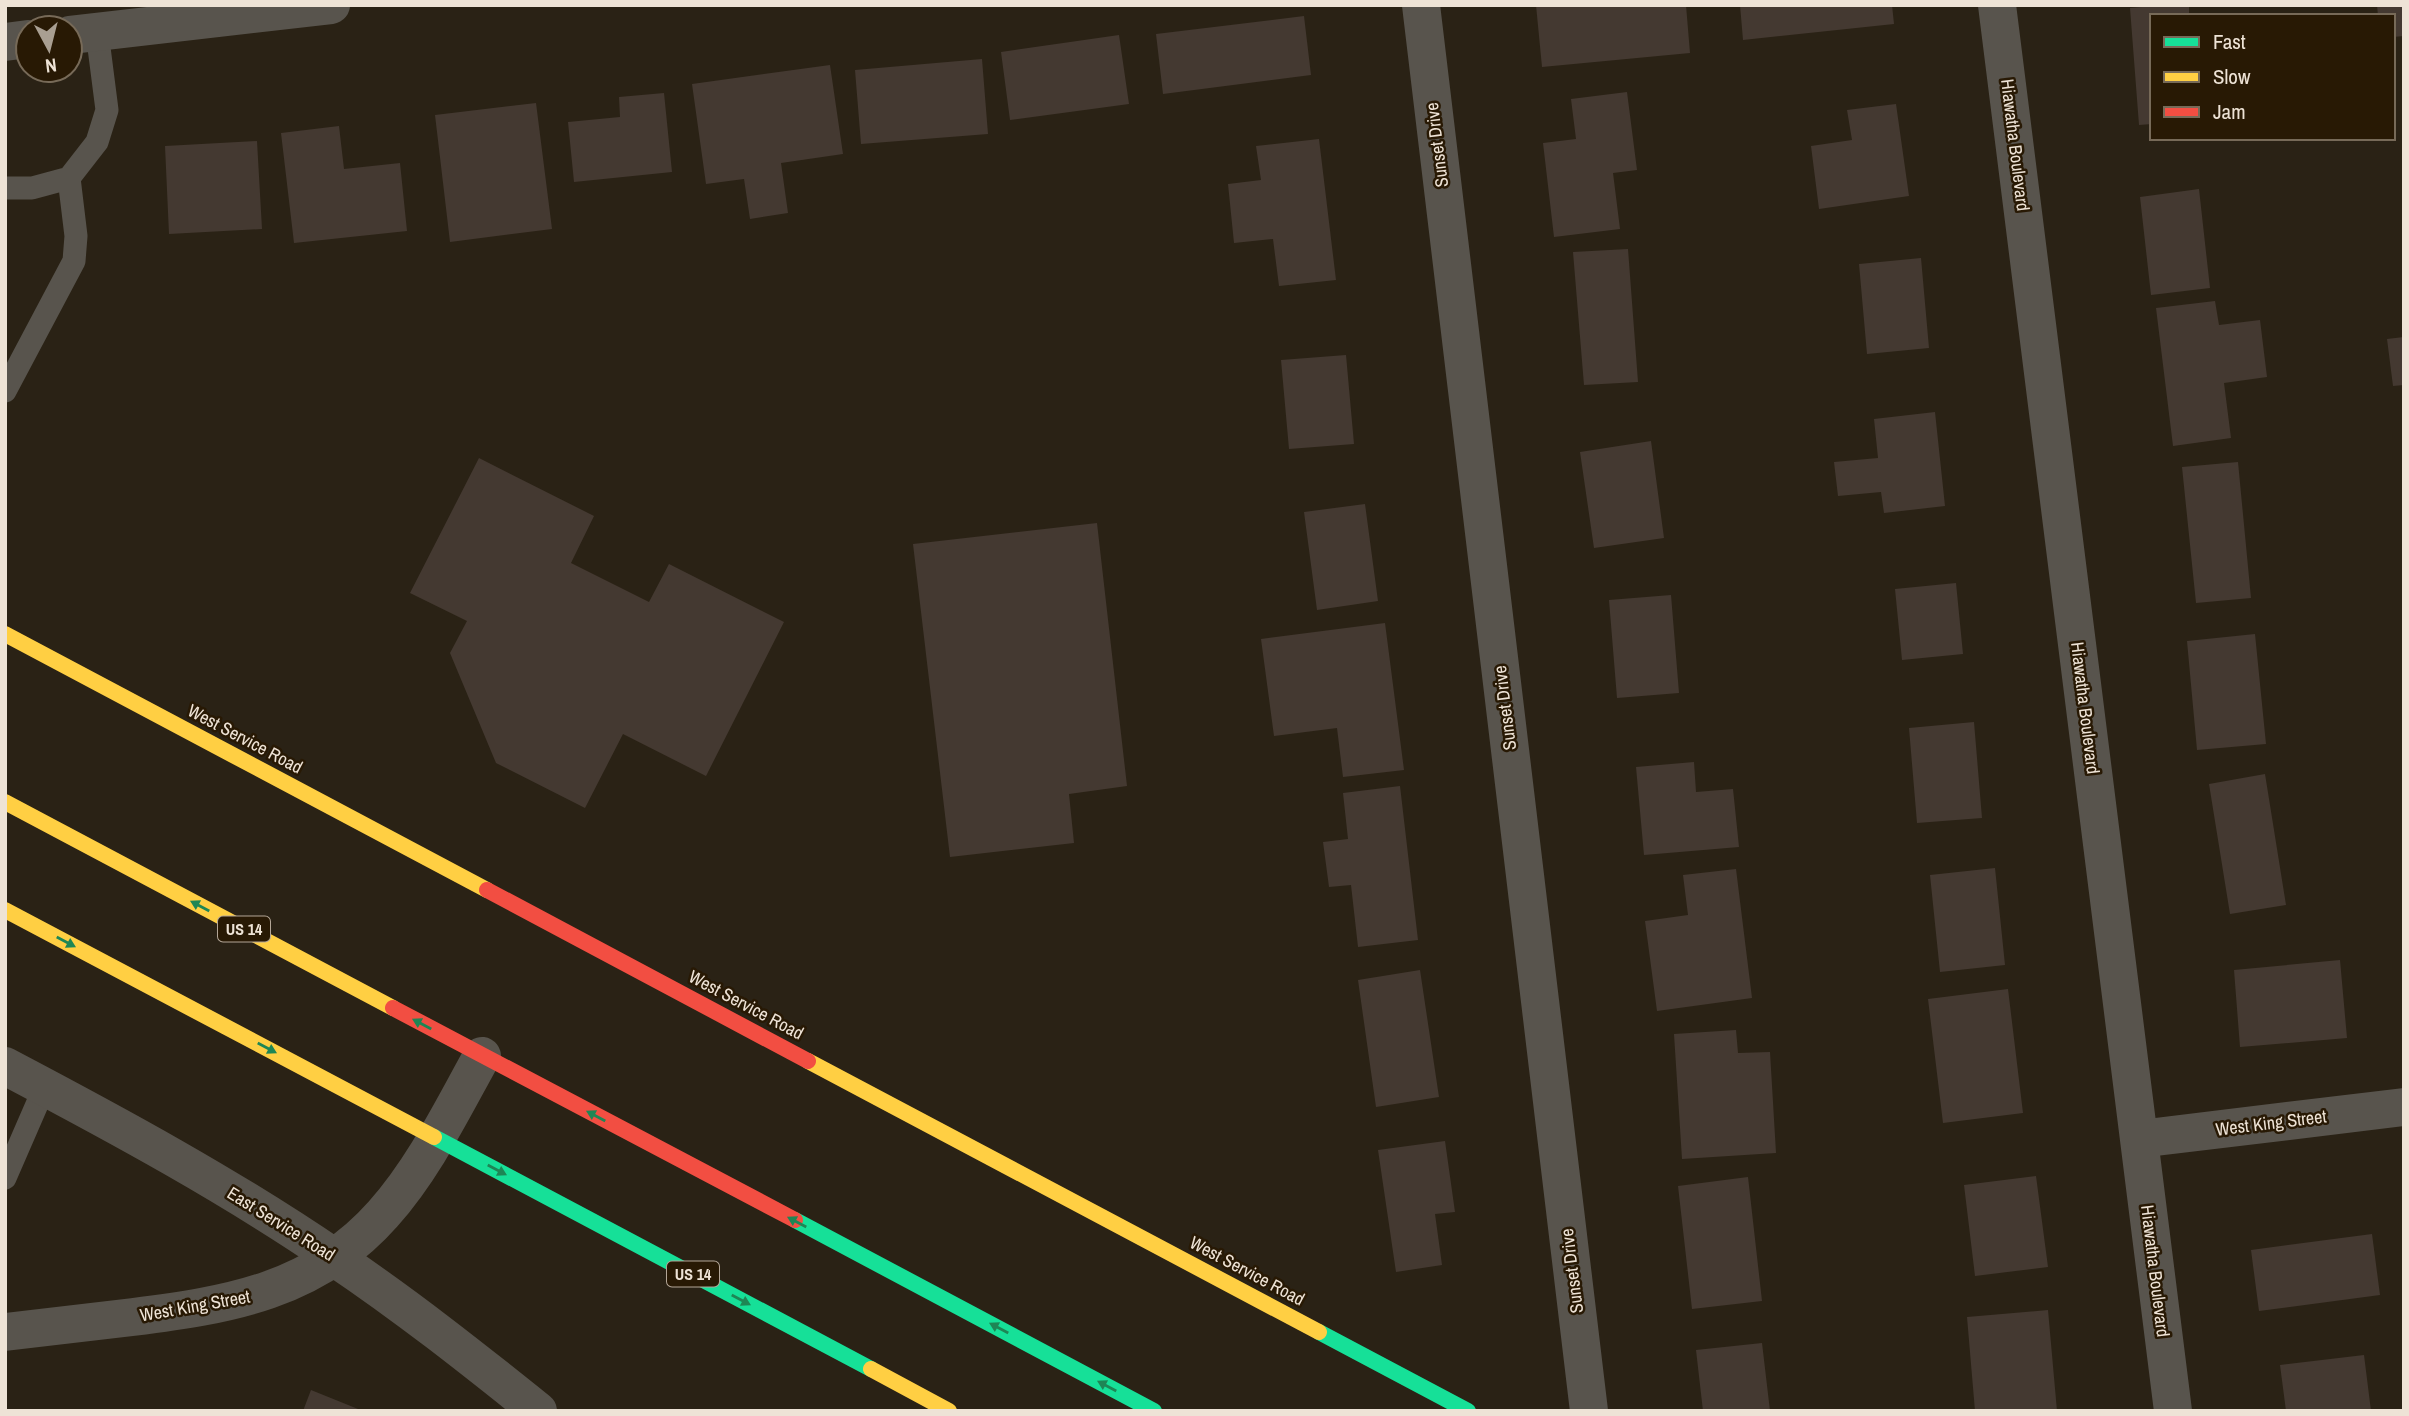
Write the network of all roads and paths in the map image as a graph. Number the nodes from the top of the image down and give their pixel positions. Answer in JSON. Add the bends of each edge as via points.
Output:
{"nodes":[{"id":1,"x":331,"y":5,"type":"edge"},
{"id":2,"x":1420,"y":5,"type":"edge"},
{"id":3,"x":1997,"y":5,"type":"edge"},
{"id":4,"x":84,"y":33,"type":"edge"},
{"id":5,"x":69,"y":178,"type":"junction"},
{"id":6,"x":5,"y":188,"type":"edge"},
{"id":7,"x":5,"y":391,"type":"edge"},
{"id":8,"x":5,"y":634,"type":"edge"},
{"id":9,"x":5,"y":802,"type":"edge"},
{"id":10,"x":5,"y":910,"type":"edge"},
{"id":11,"x":482,"y":1056,"type":"junction"},
{"id":12,"x":5,"y":1066,"type":"edge"},
{"id":13,"x":45,"y":1086,"type":"junction"},
{"id":14,"x":2404,"y":1107,"type":"edge"},
{"id":15,"x":437,"y":1138,"type":"junction"},
{"id":16,"x":2138,"y":1139,"type":"junction"},
{"id":17,"x":5,"y":1178,"type":"edge"},
{"id":18,"x":334,"y":1257,"type":"junction"},
{"id":19,"x":5,"y":1332,"type":"edge"},
{"id":20,"x":538,"y":1411,"type":"edge"},
{"id":21,"x":949,"y":1411,"type":"edge"},
{"id":22,"x":1154,"y":1411,"type":"edge"},
{"id":23,"x":1468,"y":1411,"type":"edge"},
{"id":24,"x":1589,"y":1411,"type":"edge"},
{"id":25,"x":2173,"y":1411,"type":"edge"}],
"edges":[{"from":1,"to":4,"type":"street"},
{"from":2,"to":24,"type":"street","name":"Sunset Drive"},
{"from":3,"to":16,"type":"street","name":"Hiawatha Boulevard"},
{"from":4,"to":5,"type":"lane","via":[[107,110],[97,142]]},
{"from":5,"to":6,"type":"lane","via":[[32,188]]},
{"from":5,"to":7,"type":"lane","via":[[74,261]]},
{"from":8,"to":23,"type":"main road","name":"West Service Road"},
{"from":11,"to":9,"type":"main road","number":"US 14","one_way":true},
{"from":10,"to":15,"type":"main road","number":"US 14","one_way":true},
{"from":11,"to":15,"type":"street","name":"West King Street"},
{"from":22,"to":11,"type":"main road","one_way":true},
{"from":12,"to":13,"type":"street","name":"East Service Road"},
{"from":13,"to":17,"type":"lane"},
{"from":13,"to":18,"type":"street","name":"East Service Road","via":[[211,1180]]},
{"from":14,"to":16,"type":"street","name":"West King Street"},
{"from":15,"to":18,"type":"street","name":"West King Street","via":[[384,1213]]},
{"from":15,"to":21,"type":"main road","number":"US 14","one_way":true},
{"from":16,"to":25,"type":"street","name":"Hiawatha Boulevard"},
{"from":18,"to":19,"type":"street","name":"West King Street","via":[[295,1280],[227,1303]]},
{"from":18,"to":20,"type":"street","name":"East Service Road"}]}
